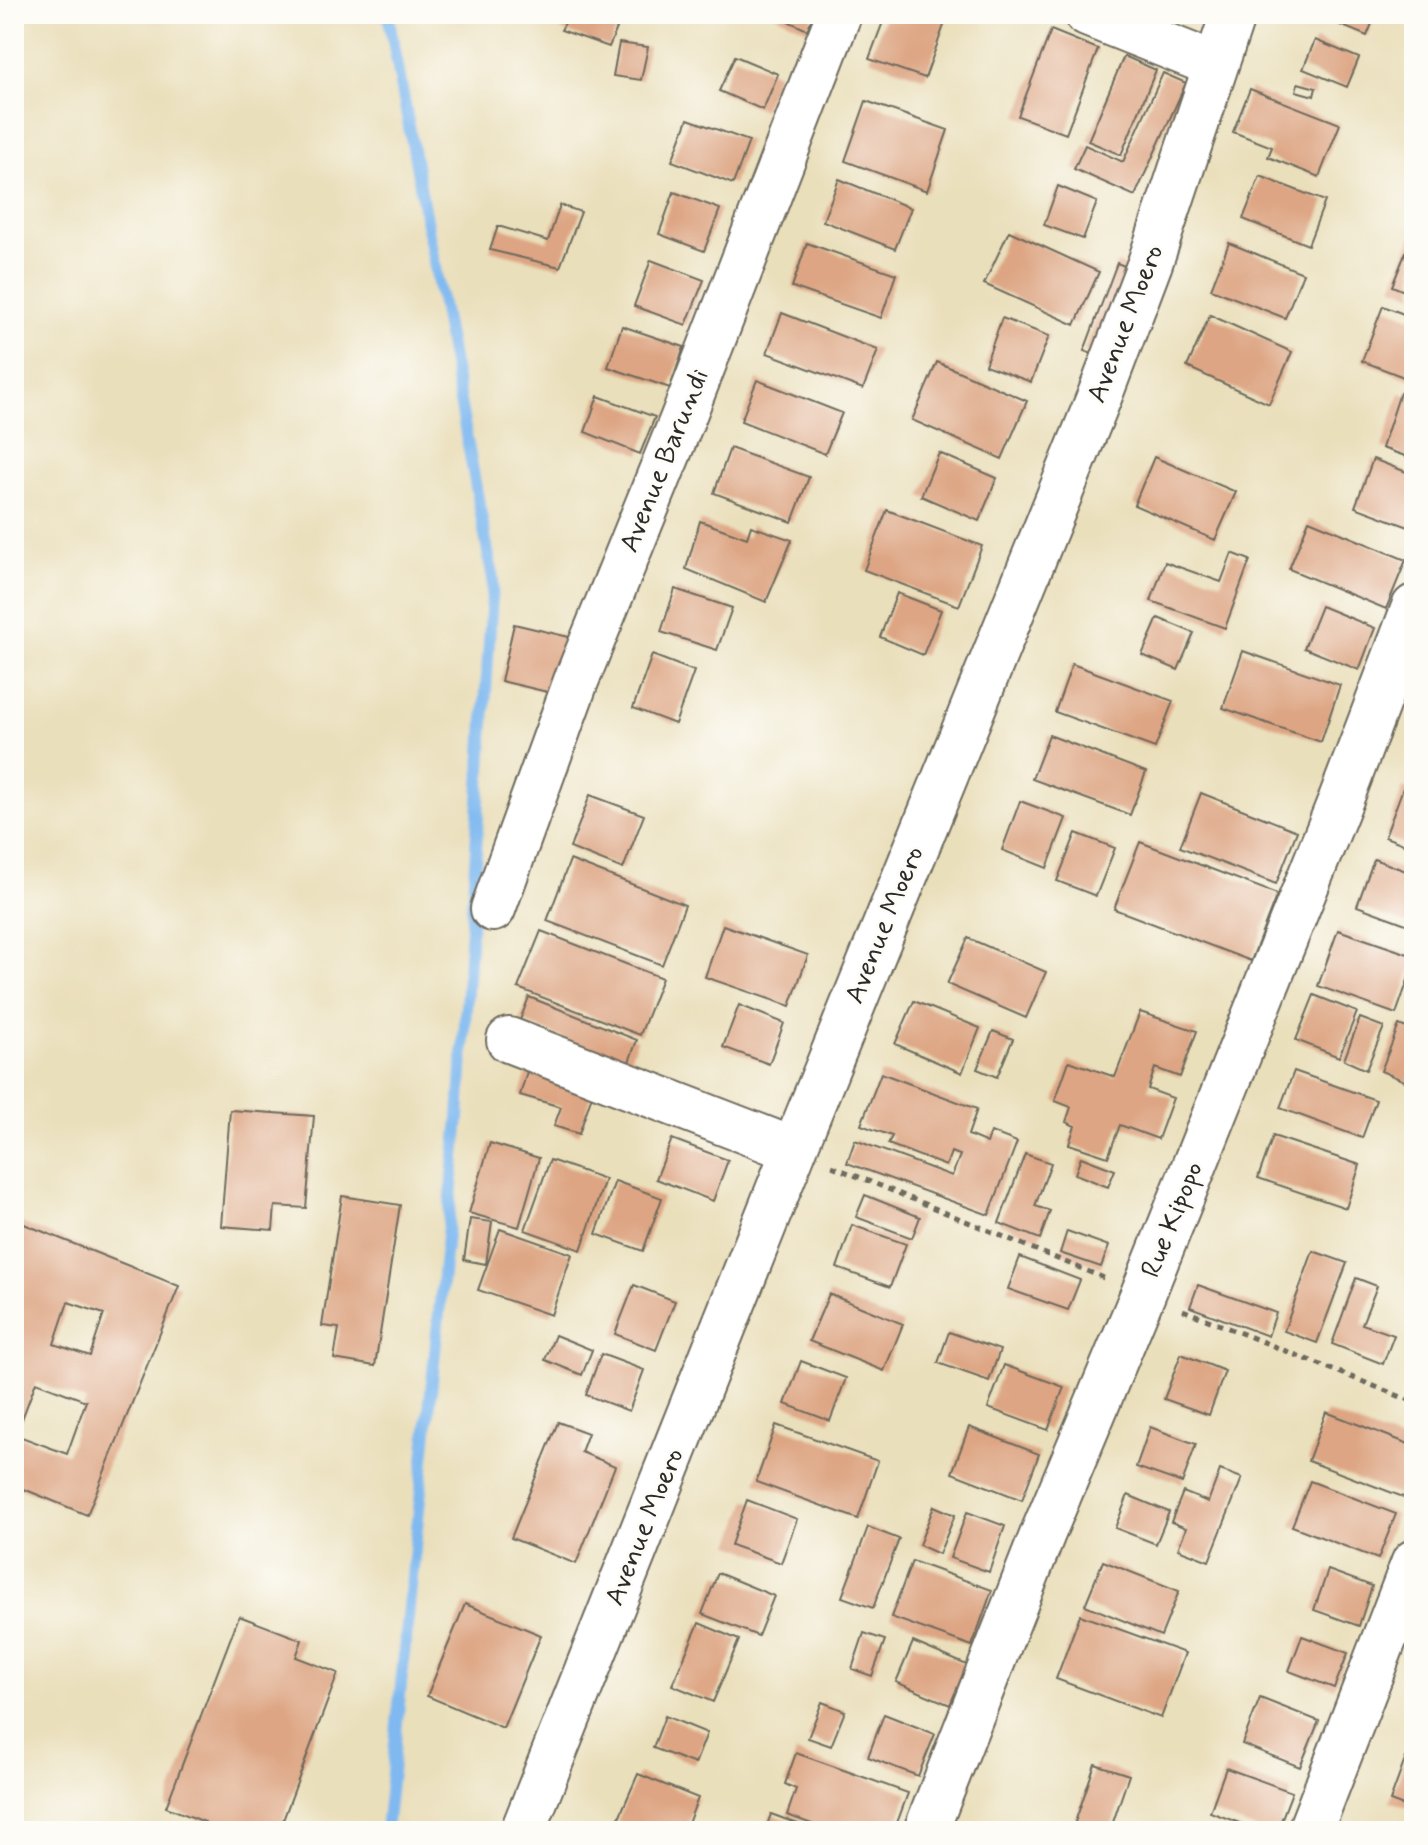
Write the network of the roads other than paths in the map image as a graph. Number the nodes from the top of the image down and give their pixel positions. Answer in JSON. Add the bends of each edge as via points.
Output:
{"nodes":[{"id":1,"x":839,"y":14,"type":"edge"},
{"id":2,"x":1087,"y":14,"type":"edge"},
{"id":3,"x":1233,"y":14,"type":"edge"},
{"id":4,"x":1215,"y":65,"type":"junction"},
{"id":5,"x":1414,"y":607,"type":"edge"},
{"id":6,"x":493,"y":909,"type":"dead end"},
{"id":7,"x":509,"y":1040,"type":"dead end"},
{"id":8,"x":794,"y":1150,"type":"junction"},
{"id":9,"x":1414,"y":1562,"type":"edge"},
{"id":10,"x":523,"y":1831,"type":"edge"},
{"id":11,"x":926,"y":1831,"type":"edge"},
{"id":12,"x":1310,"y":1831,"type":"edge"}],
"edges":[{"from":1,"to":6,"type":"street","name":"Avenue Barundi","via":[[576,681]]},
{"from":2,"to":4,"type":"street"},
{"from":3,"to":4,"type":"street","name":"Avenue Moero"},
{"from":4,"to":8,"type":"street","name":"Avenue Moero","via":[[1100,395]]},
{"from":5,"to":11,"type":"street","name":"Rue Kipopo"},
{"from":7,"to":8,"type":"street"},
{"from":8,"to":10,"type":"street","name":"Avenue Moero"},
{"from":9,"to":12,"type":"street"}]}
